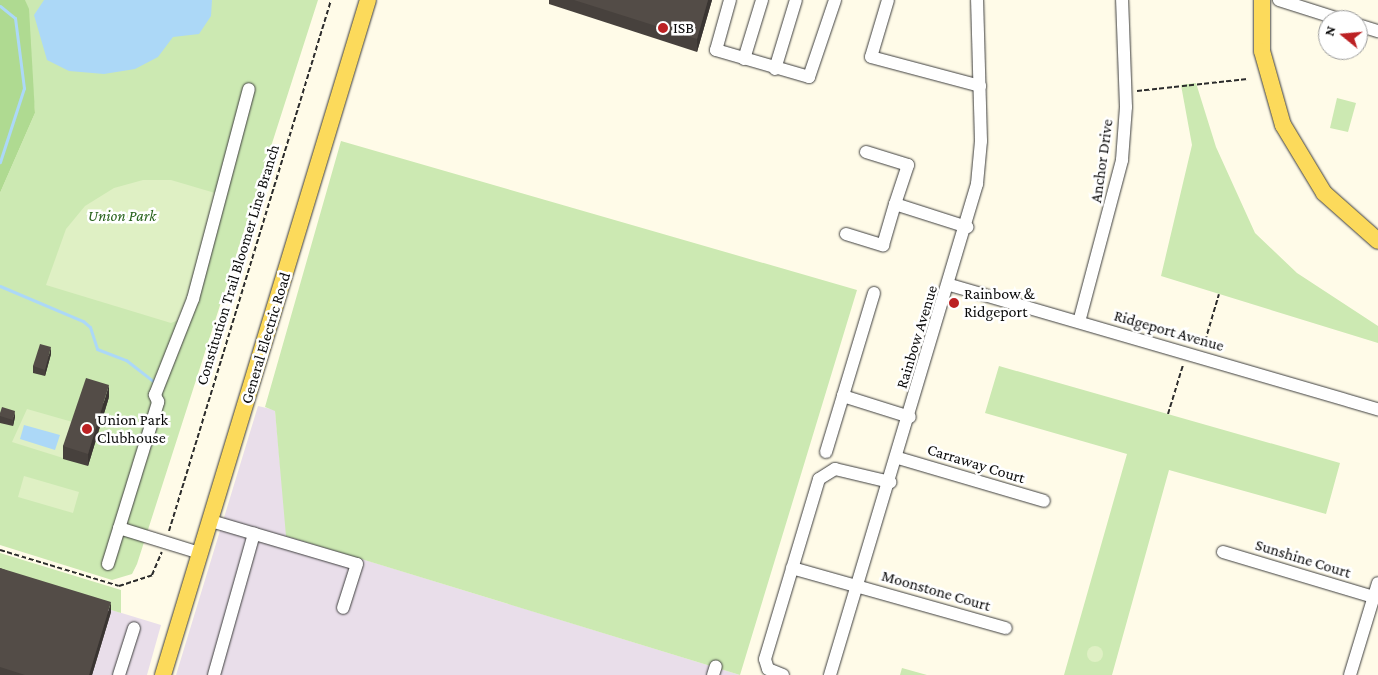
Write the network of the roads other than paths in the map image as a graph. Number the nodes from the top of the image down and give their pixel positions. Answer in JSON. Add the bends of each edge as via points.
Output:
{"nodes":[{"id":1,"x":368,"y":0,"type":"edge"},
{"id":2,"x":730,"y":0,"type":"edge"},
{"id":3,"x":762,"y":0,"type":"edge"},
{"id":4,"x":796,"y":0,"type":"edge"},
{"id":5,"x":835,"y":0,"type":"edge"},
{"id":6,"x":888,"y":0,"type":"edge"},
{"id":7,"x":977,"y":0,"type":"edge"},
{"id":8,"x":1122,"y":0,"type":"edge"},
{"id":9,"x":1262,"y":0,"type":"edge"},
{"id":10,"x":1279,"y":0,"type":"edge"},
{"id":11,"x":1318,"y":12,"type":"edge"},
{"id":12,"x":744,"y":59,"type":"junction"},
{"id":13,"x":776,"y":69,"type":"junction"},
{"id":14,"x":980,"y":86,"type":"junction"},
{"id":15,"x":249,"y":89,"type":"dead end"},
{"id":16,"x":866,"y":152,"type":"dead end"},
{"id":17,"x":895,"y":204,"type":"junction"},
{"id":18,"x":967,"y":227,"type":"junction"},
{"id":19,"x":846,"y":234,"type":"dead end"},
{"id":20,"x":1378,"y":241,"type":"edge"},
{"id":21,"x":950,"y":285,"type":"junction"},
{"id":22,"x":874,"y":293,"type":"dead end"},
{"id":23,"x":1079,"y":322,"type":"junction"},
{"id":24,"x":843,"y":396,"type":"junction"},
{"id":25,"x":1378,"y":410,"type":"edge"},
{"id":26,"x":910,"y":417,"type":"junction"},
{"id":27,"x":826,"y":452,"type":"dead end"},
{"id":28,"x":898,"y":458,"type":"junction"},
{"id":29,"x":890,"y":482,"type":"junction"},
{"id":30,"x":1044,"y":501,"type":"dead end"},
{"id":31,"x":211,"y":521,"type":"junction"},
{"id":32,"x":119,"y":528,"type":"junction"},
{"id":33,"x":254,"y":534,"type":"junction"},
{"id":34,"x":1223,"y":552,"type":"dead end"},
{"id":35,"x":200,"y":553,"type":"junction"},
{"id":36,"x":108,"y":564,"type":"dead end"},
{"id":37,"x":792,"y":568,"type":"junction"},
{"id":38,"x":1378,"y":583,"type":"edge"},
{"id":39,"x":858,"y":586,"type":"junction"},
{"id":40,"x":1374,"y":597,"type":"junction"},
{"id":41,"x":343,"y":608,"type":"dead end"},
{"id":42,"x":134,"y":628,"type":"dead end"},
{"id":43,"x":1006,"y":628,"type":"dead end"},
{"id":44,"x":120,"y":675,"type":"edge"},
{"id":45,"x":163,"y":675,"type":"edge"},
{"id":46,"x":214,"y":675,"type":"edge"},
{"id":47,"x":783,"y":675,"type":"edge"},
{"id":48,"x":830,"y":675,"type":"edge"},
{"id":49,"x":1350,"y":675,"type":"edge"}],
"edges":[{"from":1,"to":31,"type":"main road","name":"General Electric Road"},
{"from":2,"to":12,"type":"street","via":[[716,50]]},
{"from":3,"to":12,"type":"street"},
{"from":4,"to":13,"type":"street"},
{"from":5,"to":13,"type":"street","via":[[809,77]]},
{"from":6,"to":14,"type":"street","via":[[871,56]]},
{"from":7,"to":14,"type":"street","name":"Rainbow Avenue"},
{"from":8,"to":23,"type":"street","name":"Anchor Drive","via":[[1125,93],[1118,186]]},
{"from":9,"to":20,"type":"main road","via":[[1262,51],[1283,125],[1324,193]]},
{"from":10,"to":11,"type":"street"},
{"from":12,"to":13,"type":"street"},
{"from":14,"to":18,"type":"street","name":"Rainbow Avenue","via":[[981,141]]},
{"from":15,"to":32,"type":"street","via":[[193,299],[155,395],[158,402]]},
{"from":16,"to":17,"type":"street","via":[[908,165]]},
{"from":17,"to":18,"type":"street"},
{"from":17,"to":19,"type":"street","via":[[882,245]]},
{"from":18,"to":21,"type":"street","name":"Rainbow Avenue"},
{"from":21,"to":23,"type":"street","name":"Ridgeport Avenue"},
{"from":21,"to":26,"type":"street","name":"Rainbow Avenue"},
{"from":22,"to":24,"type":"street"},
{"from":23,"to":25,"type":"street","name":"Ridgeport Avenue"},
{"from":24,"to":26,"type":"street"},
{"from":24,"to":27,"type":"street"},
{"from":26,"to":28,"type":"street","name":"Rainbow Avenue"},
{"from":28,"to":29,"type":"street","name":"Rainbow Avenue"},
{"from":28,"to":30,"type":"street","name":"Carraway Court"},
{"from":29,"to":37,"type":"street","via":[[843,470],[823,474]]},
{"from":29,"to":39,"type":"street","name":"Rainbow Avenue"},
{"from":31,"to":33,"type":"street"},
{"from":31,"to":35,"type":"main road","name":"General Electric Road"},
{"from":32,"to":35,"type":"street"},
{"from":32,"to":36,"type":"street"},
{"from":33,"to":41,"type":"street","via":[[357,564]]},
{"from":33,"to":46,"type":"street"},
{"from":34,"to":40,"type":"street","name":"Sunshine Court"},
{"from":35,"to":45,"type":"main road","name":"General Electric Road"},
{"from":37,"to":39,"type":"street","name":"Moonstone Court"},
{"from":37,"to":47,"type":"street","via":[[765,659],[768,669]]},
{"from":38,"to":40,"type":"street"},
{"from":39,"to":43,"type":"street","name":"Moonstone Court"},
{"from":39,"to":48,"type":"street","name":"Rainbow Avenue"},
{"from":40,"to":49,"type":"street"},
{"from":42,"to":44,"type":"street"}]}
